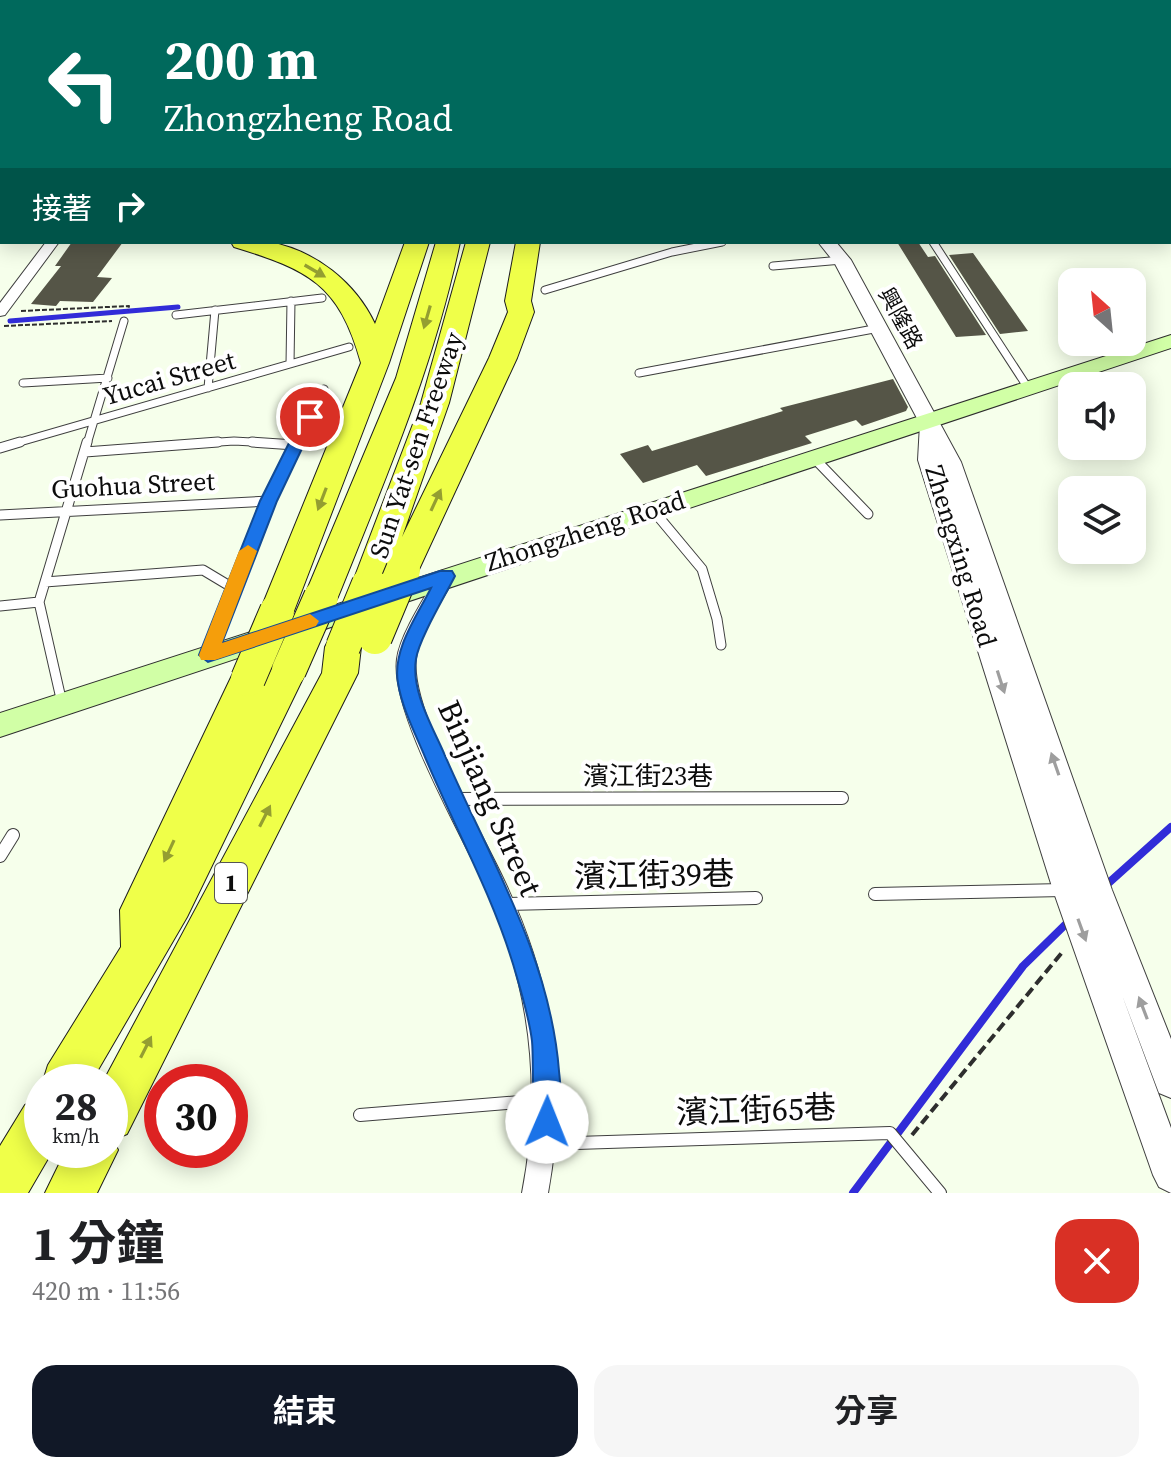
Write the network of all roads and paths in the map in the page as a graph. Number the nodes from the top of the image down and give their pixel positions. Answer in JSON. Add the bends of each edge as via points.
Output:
{"nodes":[{"id":1,"x":51,"y":244,"type":"edge"},
{"id":2,"x":249,"y":244,"type":"edge"},
{"id":3,"x":416,"y":244,"type":"edge"},
{"id":4,"x":447,"y":244,"type":"edge"},
{"id":5,"x":477,"y":244,"type":"edge"},
{"id":6,"x":528,"y":244,"type":"edge"},
{"id":7,"x":542,"y":244,"type":"edge"},
{"id":8,"x":712,"y":244,"type":"edge"},
{"id":9,"x":829,"y":244,"type":"edge"},
{"id":10,"x":934,"y":244,"type":"edge"},
{"id":11,"x":842,"y":260,"type":"junction"},
{"id":12,"x":773,"y":266,"type":"dead end"},
{"id":13,"x":545,"y":290,"type":"dead end"},
{"id":14,"x":322,"y":298,"type":"dead end"},
{"id":15,"x":291,"y":301,"type":"junction"},
{"id":16,"x":129,"y":306,"type":"dead end"},
{"id":17,"x":215,"y":310,"type":"junction"},
{"id":18,"x":1,"y":311,"type":"edge"},
{"id":19,"x":521,"y":312,"type":"junction"},
{"id":20,"x":176,"y":315,"type":"dead end"},
{"id":21,"x":124,"y":321,"type":"joint"},
{"id":22,"x":0,"y":326,"type":"edge"},
{"id":23,"x":880,"y":327,"type":"junction"},
{"id":24,"x":1171,"y":341,"type":"edge"},
{"id":25,"x":349,"y":347,"type":"dead end"},
{"id":26,"x":375,"y":363,"type":"junction"},
{"id":27,"x":290,"y":364,"type":"junction"},
{"id":28,"x":639,"y":373,"type":"dead end"},
{"id":29,"x":108,"y":378,"type":"junction"},
{"id":30,"x":23,"y":383,"type":"dead end"},
{"id":31,"x":208,"y":388,"type":"junction"},
{"id":32,"x":1028,"y":388,"type":"junction"},
{"id":33,"x":324,"y":389,"type":"dead end"},
{"id":34,"x":95,"y":420,"type":"junction"},
{"id":35,"x":929,"y":420,"type":"junction"},
{"id":36,"x":295,"y":445,"type":"junction"},
{"id":37,"x":0,"y":448,"type":"edge"},
{"id":38,"x":85,"y":452,"type":"junction"},
{"id":39,"x":814,"y":458,"type":"junction"},
{"id":40,"x":269,"y":501,"type":"junction"},
{"id":41,"x":66,"y":509,"type":"junction"},
{"id":42,"x":652,"y":509,"type":"junction"},
{"id":43,"x":868,"y":514,"type":"dead end"},
{"id":44,"x":0,"y":515,"type":"edge"},
{"id":45,"x":446,"y":576,"type":"junction"},
{"id":46,"x":45,"y":582,"type":"junction"},
{"id":47,"x":233,"y":588,"type":"junction"},
{"id":48,"x":39,"y":602,"type":"junction"},
{"id":49,"x":0,"y":606,"type":"edge"},
{"id":50,"x":721,"y":645,"type":"dead end"},
{"id":51,"x":208,"y":655,"type":"junction"},
{"id":52,"x":340,"y":673,"type":"junction"},
{"id":53,"x":62,"y":703,"type":"junction"},
{"id":54,"x":0,"y":725,"type":"edge"},
{"id":55,"x":842,"y":798,"type":"dead end"},
{"id":56,"x":453,"y":799,"type":"junction"},
{"id":57,"x":13,"y":835,"type":"dead end"},
{"id":58,"x":0,"y":856,"type":"edge"},
{"id":59,"x":1082,"y":890,"type":"junction"},
{"id":60,"x":875,"y":894,"type":"dead end"},
{"id":61,"x":756,"y":898,"type":"dead end"},
{"id":62,"x":504,"y":904,"type":"junction"},
{"id":63,"x":1082,"y":929,"type":"junction"},
{"id":64,"x":143,"y":949,"type":"junction"},
{"id":65,"x":76,"y":1064,"type":"edge"},
{"id":66,"x":128,"y":1082,"type":"edge"},
{"id":67,"x":1158,"y":1091,"type":"edge"},
{"id":68,"x":549,"y":1099,"type":"junction"},
{"id":69,"x":360,"y":1115,"type":"dead end"},
{"id":70,"x":545,"y":1144,"type":"junction"},
{"id":71,"x":902,"y":1148,"type":"junction"},
{"id":72,"x":24,"y":1152,"type":"edge"},
{"id":73,"x":83,"y":1168,"type":"edge"},
{"id":74,"x":1171,"y":1175,"type":"edge"},
{"id":75,"x":0,"y":1193,"type":"edge"},
{"id":76,"x":70,"y":1193,"type":"edge"},
{"id":77,"x":535,"y":1193,"type":"edge"},
{"id":78,"x":940,"y":1193,"type":"edge"}],
"edges":[{"from":1,"to":18,"type":"street"},
{"from":2,"to":26,"type":"highway","one_way":true,"via":[[296,260],[343,292],[365,325]]},
{"from":3,"to":26,"type":"highway"},
{"from":4,"to":64,"type":"highway","name":"Sun Yat-sen Freeway","number":"1","one_way":true,"bridge":true,"via":[[390,430],[321,597],[172,903]]},
{"from":5,"to":52,"type":"highway","name":"Sun Yat-sen Freeway","number":"1","bridge":true,"via":[[435,403],[343,647]]},
{"from":6,"to":19,"type":"highway","via":[[518,301]]},
{"from":7,"to":19,"type":"highway"},
{"from":8,"to":13,"type":"lane"},
{"from":9,"to":11,"type":"street","name":"興隆路"},
{"from":10,"to":32,"type":"lane"},
{"from":11,"to":12,"type":"lane"},
{"from":11,"to":23,"type":"street","name":"興隆路"},
{"from":14,"to":15,"type":"lane"},
{"from":15,"to":17,"type":"lane"},
{"from":15,"to":27,"type":"lane"},
{"from":16,"to":18,"type":"path"},
{"from":17,"to":20,"type":"lane"},
{"from":17,"to":31,"type":"lane"},
{"from":52,"to":19,"type":"highway","one_way":true,"bridge":true,"via":[[375,637]]},
{"from":21,"to":22,"type":"path"},
{"from":21,"to":29,"type":"lane"},
{"from":23,"to":28,"type":"lane"},
{"from":23,"to":35,"type":"street","name":"興隆路"},
{"from":24,"to":32,"type":"main road","name":"Zhongzheng Road"},
{"from":25,"to":27,"type":"lane","name":"Yucai Street"},
{"from":26,"to":64,"type":"highway","one_way":true,"bridge":true,"via":[[248,679],[141,910]]},
{"from":27,"to":31,"type":"lane","name":"Yucai Street"},
{"from":29,"to":30,"type":"lane"},
{"from":29,"to":34,"type":"lane"},
{"from":31,"to":34,"type":"lane","name":"Yucai Street"},
{"from":32,"to":35,"type":"main road","name":"Zhongzheng Road"},
{"from":33,"to":36,"type":"lane"},
{"from":34,"to":37,"type":"lane","name":"Yucai Street"},
{"from":34,"to":38,"type":"lane"},
{"from":35,"to":39,"type":"main road","name":"Zhongzheng Road"},
{"from":35,"to":59,"type":"street","name":"Zhengxing Road","via":[[929,460]]},
{"from":36,"to":38,"type":"lane","via":[[234,441]]},
{"from":36,"to":40,"type":"lane"},
{"from":38,"to":41,"type":"lane"},
{"from":39,"to":42,"type":"main road","name":"Zhongzheng Road"},
{"from":39,"to":43,"type":"lane"},
{"from":40,"to":41,"type":"lane","name":"Guohua Street"},
{"from":40,"to":47,"type":"lane"},
{"from":41,"to":44,"type":"lane","name":"Guohua Street"},
{"from":41,"to":46,"type":"lane"},
{"from":42,"to":45,"type":"main road","name":"Zhongzheng Road"},
{"from":42,"to":50,"type":"lane","via":[[702,569]]},
{"from":45,"to":51,"type":"main road","name":"Zhongzheng Road"},
{"from":45,"to":56,"type":"street","name":"Binjiang Street","via":[[406,658],[415,709]]},
{"from":46,"to":47,"type":"lane","via":[[203,570]]},
{"from":46,"to":48,"type":"lane"},
{"from":47,"to":51,"type":"lane"},
{"from":48,"to":49,"type":"lane"},
{"from":48,"to":53,"type":"lane"},
{"from":51,"to":53,"type":"main road","name":"Zhongzheng Road"},
{"from":66,"to":52,"type":"highway","name":"Sun Yat-sen Freeway","number":"1","one_way":true},
{"from":53,"to":54,"type":"main road","name":"Zhongzheng Road"},
{"from":55,"to":56,"type":"lane","name":"濱江街23巷"},
{"from":56,"to":62,"type":"street","name":"Binjiang Street"},
{"from":57,"to":58,"type":"lane"},
{"from":59,"to":60,"type":"lane"},
{"from":59,"to":63,"type":"street","name":"Zhengxing Road"},
{"from":67,"to":59,"type":"street","name":"Zhengxing Road","one_way":true},
{"from":61,"to":62,"type":"lane","name":"濱江街39巷"},
{"from":62,"to":68,"type":"street","name":"Binjiang Street","via":[[544,1037]]},
{"from":63,"to":67,"type":"street","name":"Zhengxing Road","one_way":true},
{"from":63,"to":71,"type":"path"},
{"from":64,"to":65,"type":"highway","name":"Sun Yat-sen Freeway","number":"1"},
{"from":67,"to":74,"type":"street","name":"Zhengxing Road"},
{"from":68,"to":69,"type":"lane"},
{"from":68,"to":70,"type":"street","name":"Binjiang Street"},
{"from":70,"to":71,"type":"lane","name":"濱江街65巷","via":[[890,1133]]},
{"from":70,"to":77,"type":"street","name":"Binjiang Street"},
{"from":71,"to":78,"type":"lane","name":"濱江街65巷"},
{"from":72,"to":75,"type":"highway"},
{"from":73,"to":76,"type":"highway"}]}
